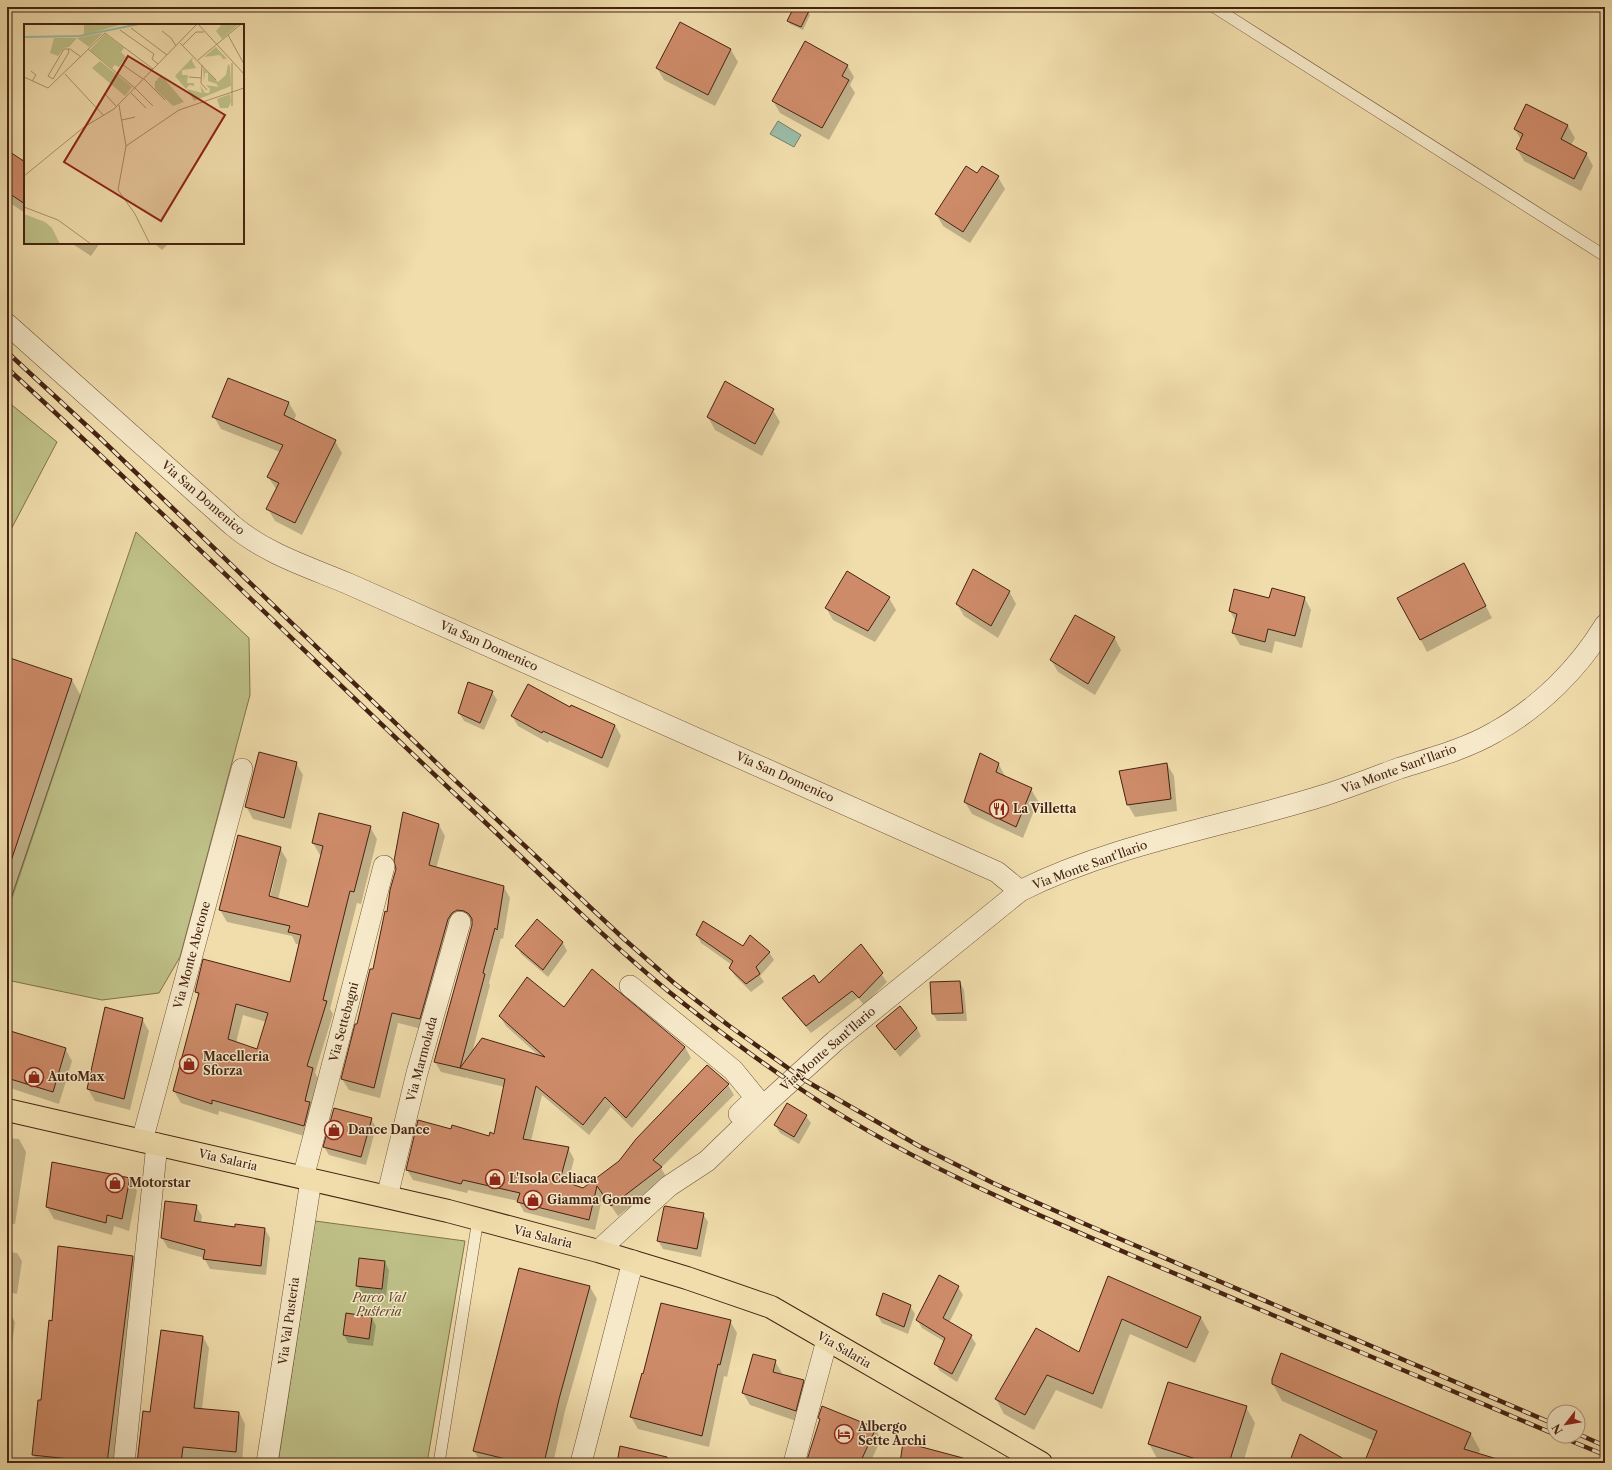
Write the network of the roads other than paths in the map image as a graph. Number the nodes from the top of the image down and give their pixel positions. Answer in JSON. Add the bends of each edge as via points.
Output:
{"nodes":[{"id":1,"x":1214,"y":7,"type":"edge"},
{"id":2,"x":1605,"y":256,"type":"edge"},
{"id":3,"x":7,"y":324,"type":"edge"},
{"id":4,"x":1605,"y":625,"type":"edge"},
{"id":5,"x":242,"y":769,"type":"dead end"},
{"id":6,"x":384,"y":866,"type":"dead end"},
{"id":7,"x":1020,"y":891,"type":"junction"},
{"id":8,"x":460,"y":922,"type":"dead end"},
{"id":9,"x":630,"y":986,"type":"dead end"},
{"id":10,"x":7,"y":1110,"type":"edge"},
{"id":11,"x":149,"y":1142,"type":"junction"},
{"id":12,"x":690,"y":1173,"type":"junction"},
{"id":13,"x":307,"y":1179,"type":"junction"},
{"id":14,"x":387,"y":1197,"type":"junction"},
{"id":15,"x":478,"y":1219,"type":"junction"},
{"id":16,"x":598,"y":1251,"type":"junction"},
{"id":17,"x":633,"y":1261,"type":"junction"},
{"id":18,"x":827,"y":1340,"type":"junction"},
{"id":19,"x":124,"y":1463,"type":"edge"},
{"id":20,"x":267,"y":1463,"type":"edge"},
{"id":21,"x":439,"y":1463,"type":"edge"},
{"id":22,"x":581,"y":1463,"type":"edge"},
{"id":23,"x":794,"y":1463,"type":"edge"},
{"id":24,"x":1041,"y":1463,"type":"edge"}],
"edges":[{"from":1,"to":2,"type":"lane"},
{"from":3,"to":7,"type":"street","name":"Via San Domenico","via":[[232,525],[280,556],[997,872]]},
{"from":4,"to":7,"type":"street","name":"Via Monte Sant'Ilario","via":[[1579,662],[1562,680],[1528,710],[1495,732],[1456,749],[1325,795],[1137,847],[1046,878]]},
{"from":5,"to":11,"type":"street","name":"Via Monte Abetone"},
{"from":6,"to":13,"type":"street","name":"Via Settebagni"},
{"from":7,"to":12,"type":"street","name":"Via Monte Sant'Ilario","via":[[835,1041],[770,1098],[707,1161]]},
{"from":8,"to":14,"type":"street","name":"Via Marmolada","via":[[417,1073]]},
{"from":9,"to":12,"type":"street","via":[[733,1070],[756,1098],[691,1159]]},
{"from":10,"to":11,"type":"main road","name":"Via Salaria"},
{"from":11,"to":13,"type":"main road","name":"Via Salaria"},
{"from":11,"to":19,"type":"street","name":"Via Monte Abetone"},
{"from":12,"to":16,"type":"street","name":"Via Monte Sant'Ilario","via":[[669,1186]]},
{"from":13,"to":14,"type":"main road","name":"Via Salaria"},
{"from":13,"to":20,"type":"street","name":"Via Val Pusteria"},
{"from":14,"to":15,"type":"main road","name":"Via Salaria"},
{"from":15,"to":16,"type":"main road","name":"Via Salaria"},
{"from":15,"to":21,"type":"lane"},
{"from":16,"to":17,"type":"main road","name":"Via Salaria"},
{"from":17,"to":18,"type":"main road","name":"Via Salaria","via":[[771,1308]]},
{"from":17,"to":22,"type":"street"},
{"from":18,"to":23,"type":"street"},
{"from":18,"to":24,"type":"main road","name":"Via Salaria"}]}
